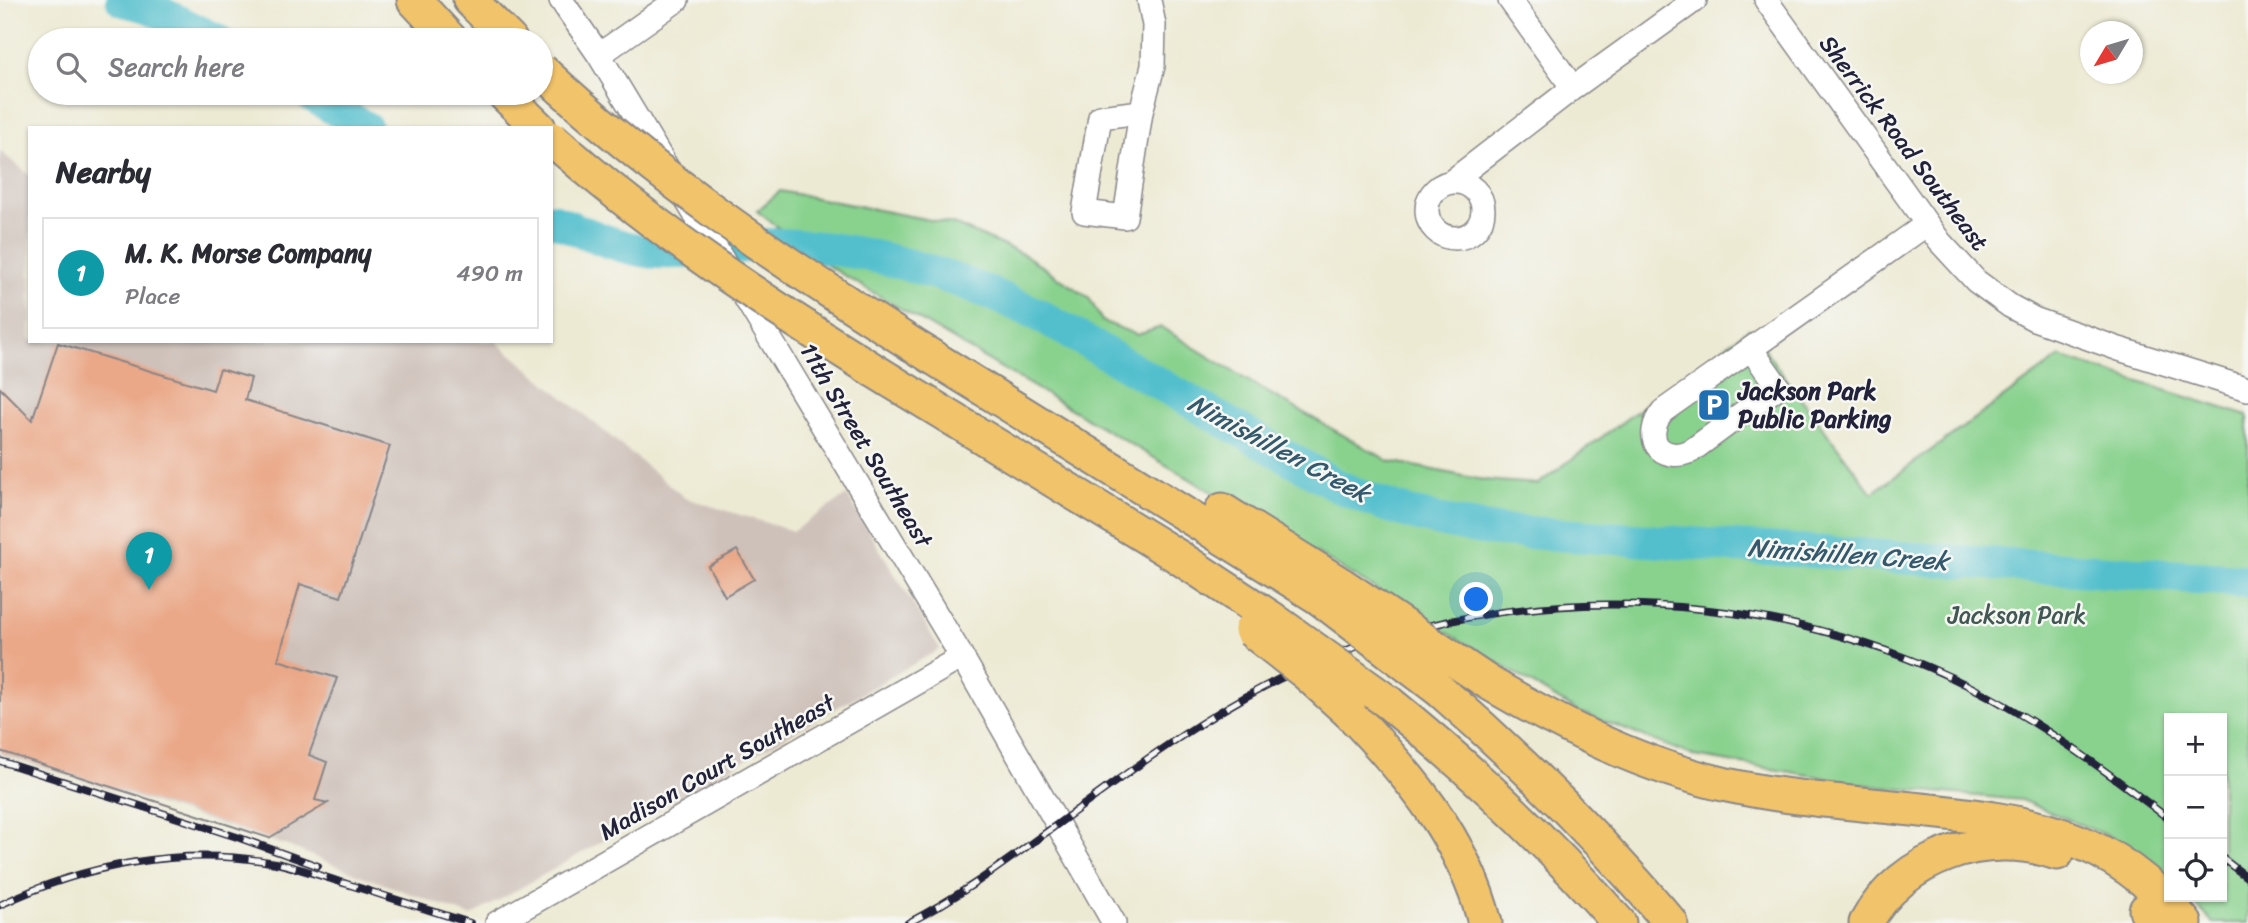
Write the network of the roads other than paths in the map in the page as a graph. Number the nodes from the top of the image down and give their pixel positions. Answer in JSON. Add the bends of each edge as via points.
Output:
{"nodes":[{"id":1,"x":414,"y":0,"type":"edge"},
{"id":2,"x":470,"y":0,"type":"edge"},
{"id":3,"x":561,"y":0,"type":"edge"},
{"id":4,"x":677,"y":0,"type":"edge"},
{"id":5,"x":1149,"y":0,"type":"edge"},
{"id":6,"x":1510,"y":0,"type":"edge"},
{"id":7,"x":1695,"y":0,"type":"edge"},
{"id":8,"x":1766,"y":0,"type":"edge"},
{"id":9,"x":440,"y":28,"type":"edge"},
{"id":10,"x":498,"y":28,"type":"edge"},
{"id":11,"x":599,"y":55,"type":"junction"},
{"id":12,"x":553,"y":81,"type":"edge"},
{"id":13,"x":1573,"y":89,"type":"junction"},
{"id":14,"x":515,"y":105,"type":"edge"},
{"id":15,"x":1141,"y":112,"type":"junction"},
{"id":16,"x":537,"y":126,"type":"edge"},
{"id":17,"x":553,"y":140,"type":"edge"},
{"id":18,"x":1451,"y":182,"type":"dead end"},
{"id":19,"x":1927,"y":223,"type":"junction"},
{"id":20,"x":1751,"y":349,"type":"junction"},
{"id":21,"x":2248,"y":389,"type":"edge"},
{"id":22,"x":1330,"y":591,"type":"junction"},
{"id":23,"x":1261,"y":624,"type":"junction"},
{"id":24,"x":962,"y":657,"type":"junction"},
{"id":25,"x":2152,"y":919,"type":"edge"},
{"id":26,"x":497,"y":923,"type":"edge"},
{"id":27,"x":1114,"y":923,"type":"edge"},
{"id":28,"x":1485,"y":923,"type":"edge"},
{"id":29,"x":1619,"y":923,"type":"edge"},
{"id":30,"x":1671,"y":923,"type":"edge"},
{"id":31,"x":1866,"y":923,"type":"edge"},
{"id":32,"x":2185,"y":923,"type":"edge"}],
"edges":[{"from":1,"to":9,"type":"highway"},
{"from":2,"to":10,"type":"highway"},
{"from":3,"to":11,"type":"street","name":"11th Street Southeast"},
{"from":4,"to":11,"type":"street"},
{"from":5,"to":15,"type":"street","via":[[1153,65]]},
{"from":6,"to":13,"type":"street"},
{"from":7,"to":13,"type":"street"},
{"from":8,"to":19,"type":"street","name":"Sherrick Road Southeast"},
{"from":11,"to":24,"type":"street","name":"11th Street Southeast","bridge":true},
{"from":12,"to":22,"type":"highway","bridge":true,"via":[[621,141],[751,240],[989,392]]},
{"from":13,"to":18,"type":"street"},
{"from":14,"to":16,"type":"highway"},
{"from":15,"to":15,"type":"street","via":[[1125,217],[1084,212],[1100,117]]},
{"from":17,"to":23,"type":"highway","bridge":true,"via":[[620,197],[780,310],[1177,556]]},
{"from":19,"to":20,"type":"street"},
{"from":19,"to":21,"type":"street","name":"Sherrick Road Southeast","via":[[1976,281],[2034,319]]},
{"from":20,"to":20,"type":"street","via":[[1778,387],[1691,451],[1680,456],[1658,446],[1654,422],[1663,411]]},
{"from":22,"to":30,"type":"highway","bridge":true,"via":[[1549,788]]},
{"from":22,"to":32,"type":"highway","bridge":true,"via":[[1489,683],[1597,741],[1648,762],[1767,792],[2012,821],[2065,835],[2102,851],[2137,874]]},
{"from":23,"to":28,"type":"highway","bridge":true,"via":[[1349,712],[1428,803],[1463,862]]},
{"from":23,"to":29,"type":"highway","bridge":true,"via":[[1388,702],[1488,786]]},
{"from":24,"to":26,"type":"street","name":"Madison Court Southeast"},
{"from":24,"to":27,"type":"street","name":"11th Street Southeast"},
{"from":25,"to":31,"type":"highway","via":[[2113,881],[2078,860],[2026,845],[1999,844],[1946,854],[1921,866],[1889,891]]}]}
